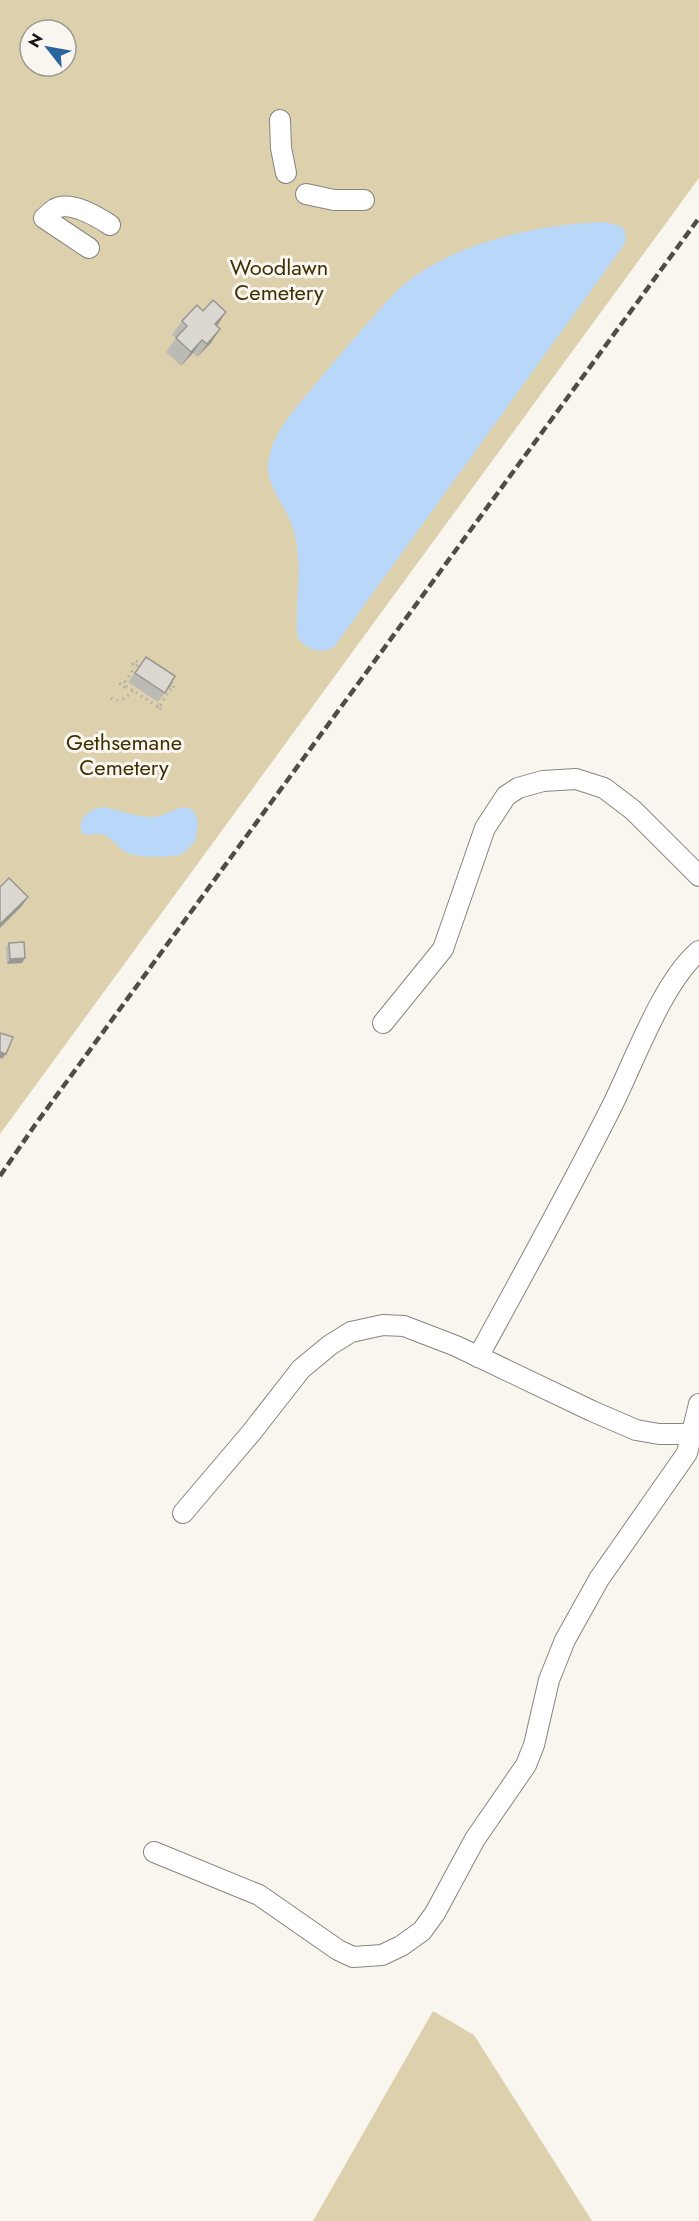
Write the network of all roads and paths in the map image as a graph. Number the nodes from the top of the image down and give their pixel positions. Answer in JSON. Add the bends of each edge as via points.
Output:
{"nodes":[{"id":1,"x":280,"y":120,"type":"dead end"},
{"id":2,"x":286,"y":173,"type":"dead end"},
{"id":3,"x":306,"y":194,"type":"dead end"},
{"id":4,"x":364,"y":200,"type":"dead end"},
{"id":5,"x":110,"y":225,"type":"dead end"},
{"id":6,"x":89,"y":248,"type":"dead end"},
{"id":7,"x":146,"y":669,"type":"edge"},
{"id":8,"x":162,"y":679,"type":"edge"},
{"id":9,"x":132,"y":690,"type":"junction"},
{"id":10,"x":111,"y":698,"type":"dead end"},
{"id":11,"x":699,"y":876,"type":"edge"},
{"id":12,"x":699,"y":951,"type":"edge"},
{"id":13,"x":383,"y":1023,"type":"dead end"},
{"id":14,"x":478,"y":1357,"type":"junction"},
{"id":15,"x":699,"y":1404,"type":"edge"},
{"id":16,"x":695,"y":1434,"type":"edge"},
{"id":17,"x":183,"y":1513,"type":"dead end"},
{"id":18,"x":154,"y":1852,"type":"dead end"}],
"edges":[{"from":1,"to":2,"type":"lane"},
{"from":3,"to":4,"type":"lane","via":[[334,200]]},
{"from":5,"to":6,"type":"lane","via":[[81,210],[63,206],[44,218]]},
{"from":7,"to":9,"type":"path","via":[[137,665],[125,684]]},
{"from":8,"to":9,"type":"path","via":[[170,686],[159,705]]},
{"from":9,"to":10,"type":"path","via":[[124,699]]},
{"from":11,"to":13,"type":"lane","via":[[633,810],[604,788],[576,779],[543,781],[518,788],[506,796],[485,828],[443,949]]},
{"from":12,"to":14,"type":"lane","via":[[660,1005],[595,1139]]},
{"from":14,"to":16,"type":"lane","via":[[636,1430]]},
{"from":14,"to":17,"type":"lane","via":[[404,1326],[383,1325],[351,1332],[301,1369]]},
{"from":15,"to":16,"type":"lane"},
{"from":16,"to":18,"type":"lane","via":[[687,1453],[580,1610],[549,1680],[526,1765],[475,1839],[422,1931],[382,1955],[353,1957],[259,1895]]}]}
